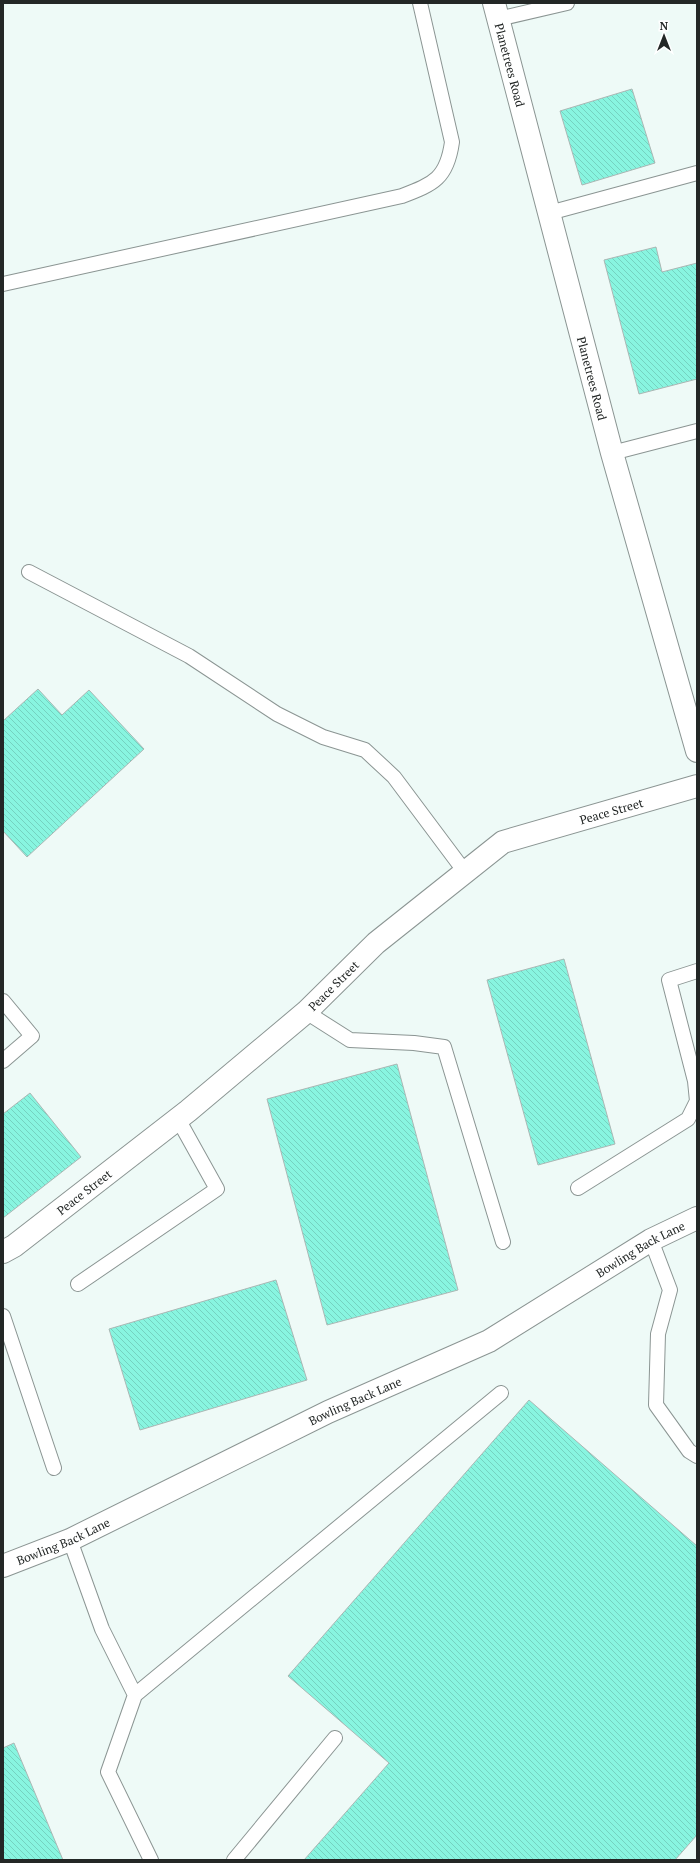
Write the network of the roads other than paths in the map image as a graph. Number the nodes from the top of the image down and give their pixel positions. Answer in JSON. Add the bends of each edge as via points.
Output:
{"nodes":[{"id":1,"x":420,"y":3,"type":"edge"},
{"id":2,"x":567,"y":3,"type":"edge"},
{"id":3,"x":496,"y":11,"type":"edge"},
{"id":4,"x":696,"y":177,"type":"edge"},
{"id":5,"x":549,"y":213,"type":"junction"},
{"id":6,"x":3,"y":284,"type":"edge"},
{"id":7,"x":697,"y":431,"type":"edge"},
{"id":8,"x":612,"y":453,"type":"junction"},
{"id":9,"x":29,"y":572,"type":"dead end"},
{"id":10,"x":696,"y":743,"type":"edge"},
{"id":11,"x":697,"y":786,"type":"edge"},
{"id":12,"x":465,"y":872,"type":"junction"},
{"id":13,"x":697,"y":971,"type":"edge"},
{"id":14,"x":3,"y":1001,"type":"edge"},
{"id":15,"x":306,"y":1012,"type":"junction"},
{"id":16,"x":3,"y":1061,"type":"edge"},
{"id":17,"x":178,"y":1119,"type":"junction"},
{"id":18,"x":578,"y":1188,"type":"dead end"},
{"id":19,"x":697,"y":1218,"type":"edge"},
{"id":20,"x":651,"y":1240,"type":"junction"},
{"id":21,"x":503,"y":1242,"type":"dead end"},
{"id":22,"x":3,"y":1252,"type":"edge"},
{"id":23,"x":78,"y":1284,"type":"dead end"},
{"id":24,"x":3,"y":1316,"type":"edge"},
{"id":25,"x":501,"y":1393,"type":"dead end"},
{"id":26,"x":697,"y":1456,"type":"edge"},
{"id":27,"x":54,"y":1468,"type":"dead end"},
{"id":28,"x":70,"y":1540,"type":"junction"},
{"id":29,"x":3,"y":1566,"type":"edge"},
{"id":30,"x":135,"y":1695,"type":"junction"},
{"id":31,"x":336,"y":1738,"type":"dead end"},
{"id":32,"x":151,"y":1860,"type":"edge"},
{"id":33,"x":234,"y":1860,"type":"edge"}],
"edges":[{"from":1,"to":6,"type":"lane","via":[[452,142],[444,171],[435,182],[402,196]]},
{"from":2,"to":3,"type":"lane"},
{"from":3,"to":5,"type":"street","name":"Planetrees Road"},
{"from":4,"to":5,"type":"lane"},
{"from":5,"to":8,"type":"street","name":"Planetrees Road"},
{"from":7,"to":8,"type":"lane"},
{"from":8,"to":10,"type":"street","name":"Planetrees Road"},
{"from":9,"to":12,"type":"lane","via":[[189,656],[277,714],[323,737],[365,750],[394,777]]},
{"from":11,"to":12,"type":"street","name":"Peace Street","via":[[503,842]]},
{"from":12,"to":15,"type":"street","name":"Peace Street","via":[[376,943]]},
{"from":13,"to":18,"type":"lane","via":[[669,980],[695,1081],[697,1101],[688,1119]]},
{"from":14,"to":16,"type":"lane","via":[[32,1036]]},
{"from":15,"to":17,"type":"street","name":"Peace Street"},
{"from":15,"to":21,"type":"lane","via":[[350,1040],[444,1047]]},
{"from":17,"to":22,"type":"street","name":"Peace Street"},
{"from":17,"to":23,"type":"lane","via":[[217,1189]]},
{"from":19,"to":20,"type":"street","name":"Bowling Back Lane"},
{"from":20,"to":26,"type":"lane","via":[[670,1290],[658,1334],[656,1405],[689,1451]]},
{"from":20,"to":28,"type":"street","name":"Bowling Back Lane","via":[[489,1341],[328,1412]]},
{"from":24,"to":27,"type":"lane"},
{"from":25,"to":30,"type":"lane"},
{"from":28,"to":29,"type":"street","name":"Bowling Back Lane"},
{"from":28,"to":30,"type":"lane","via":[[102,1629]]},
{"from":30,"to":32,"type":"lane","via":[[108,1772]]},
{"from":31,"to":33,"type":"lane"}]}
